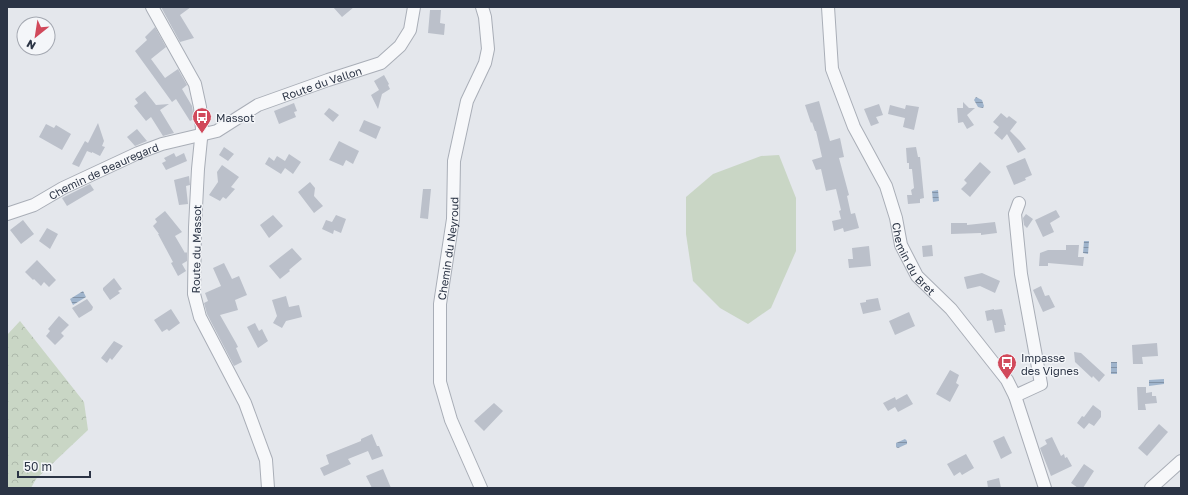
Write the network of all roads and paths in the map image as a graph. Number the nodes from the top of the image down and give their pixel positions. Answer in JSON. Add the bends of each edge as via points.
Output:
{"nodes":[{"id":1,"x":152,"y":7,"type":"edge"},
{"id":2,"x":414,"y":7,"type":"edge"},
{"id":3,"x":482,"y":7,"type":"edge"},
{"id":4,"x":828,"y":7,"type":"edge"},
{"id":5,"x":202,"y":134,"type":"junction"},
{"id":6,"x":1019,"y":203,"type":"dead end"},
{"id":7,"x":7,"y":214,"type":"edge"},
{"id":8,"x":1015,"y":396,"type":"junction"},
{"id":9,"x":1181,"y":461,"type":"edge"},
{"id":10,"x":268,"y":488,"type":"edge"},
{"id":11,"x":481,"y":488,"type":"edge"},
{"id":12,"x":1045,"y":488,"type":"edge"},
{"id":13,"x":1151,"y":488,"type":"edge"}],
"edges":[{"from":1,"to":5,"type":"street","name":"Route du Massot","via":[[195,84]]},
{"from":2,"to":5,"type":"street","name":"Route du Vallon","via":[[410,30],[400,46],[381,63],[258,105],[217,131]]},
{"from":3,"to":11,"type":"street","name":"Chemin du Neyroud","via":[[488,49],[467,101],[454,161],[453,219],[440,304],[440,382],[451,420]]},
{"from":4,"to":8,"type":"street","name":"Chemin du Bret","via":[[832,69],[854,127],[886,186],[901,245],[917,276],[984,349],[1007,380]]},
{"from":5,"to":7,"type":"street","name":"Chemin de Beauregard","via":[[138,153],[63,188],[34,205]]},
{"from":5,"to":10,"type":"street","name":"Route du Massot","via":[[195,227],[194,294],[200,317],[245,403],[266,460]]},
{"from":6,"to":8,"type":"street","via":[[1014,214],[1021,274],[1041,384]]},
{"from":8,"to":12,"type":"street","name":"Chemin du Bret"},
{"from":9,"to":13,"type":"street"}]}
